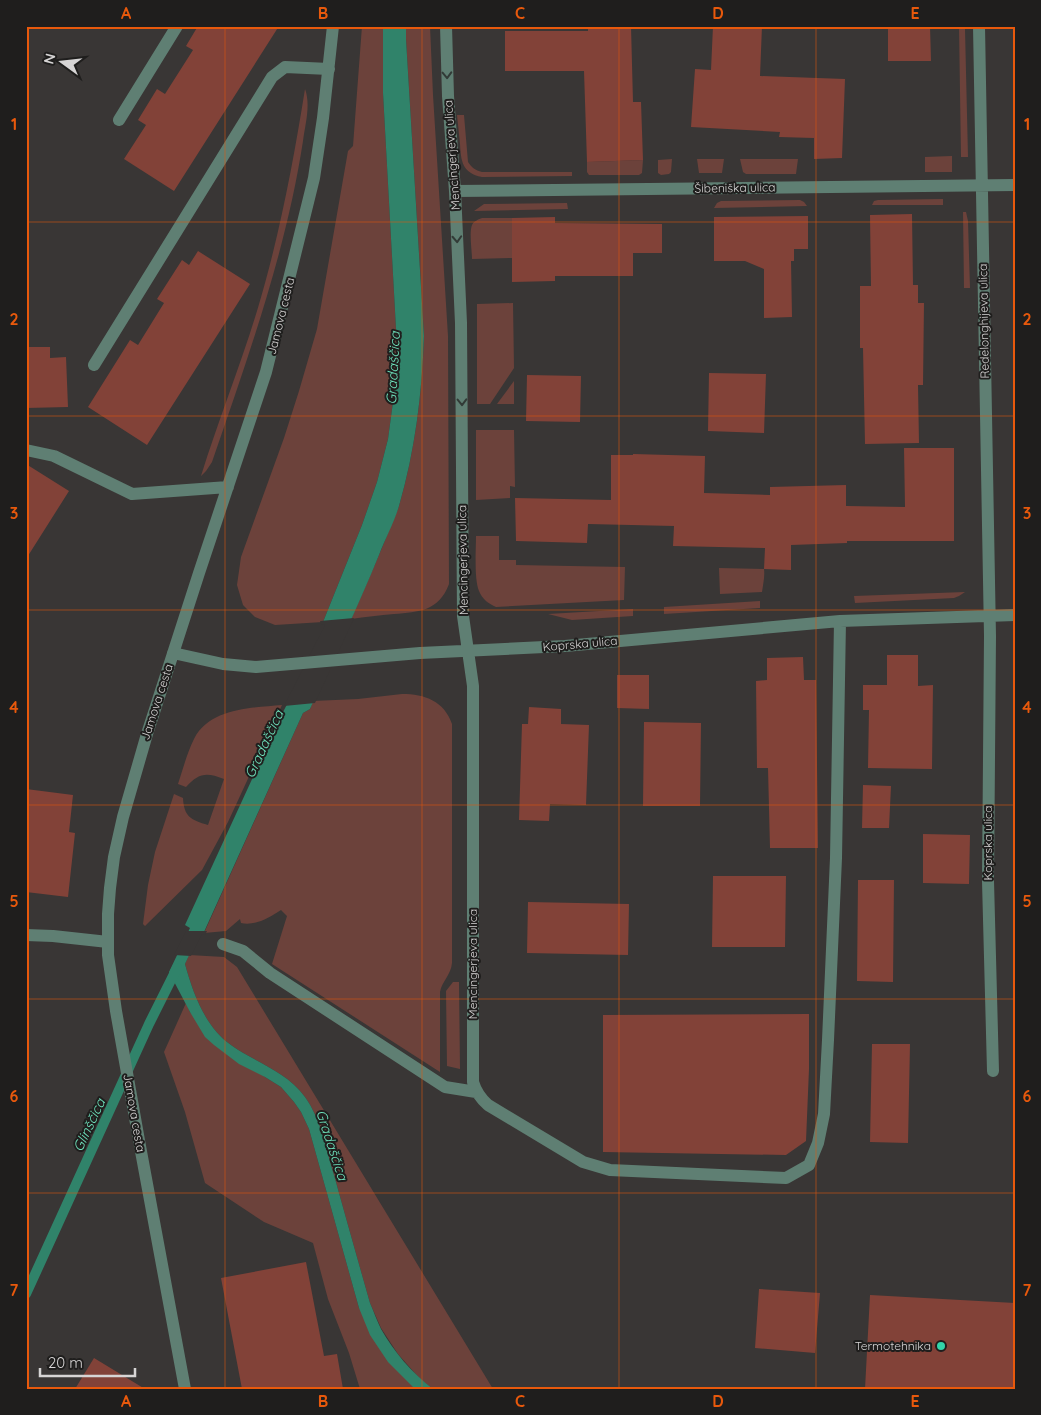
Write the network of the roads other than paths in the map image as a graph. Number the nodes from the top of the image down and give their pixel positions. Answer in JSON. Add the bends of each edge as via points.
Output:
{"nodes":[{"id":1,"x":177,"y":26,"type":"edge"},
{"id":2,"x":333,"y":26,"type":"edge"},
{"id":3,"x":446,"y":26,"type":"edge"},
{"id":4,"x":979,"y":26,"type":"edge"},
{"id":5,"x":329,"y":68,"type":"junction"},
{"id":6,"x":119,"y":120,"type":"dead end"},
{"id":7,"x":982,"y":185,"type":"junction"},
{"id":8,"x":1015,"y":185,"type":"edge"},
{"id":9,"x":455,"y":190,"type":"junction"},
{"id":10,"x":94,"y":365,"type":"dead end"},
{"id":11,"x":26,"y":450,"type":"edge"},
{"id":12,"x":228,"y":486,"type":"junction"},
{"id":13,"x":989,"y":615,"type":"junction"},
{"id":14,"x":1015,"y":615,"type":"edge"},
{"id":15,"x":840,"y":621,"type":"junction"},
{"id":16,"x":468,"y":651,"type":"junction"},
{"id":17,"x":173,"y":653,"type":"junction"},
{"id":18,"x":26,"y":935,"type":"edge"},
{"id":19,"x":108,"y":942,"type":"junction"},
{"id":20,"x":223,"y":944,"type":"dead end"},
{"id":21,"x":993,"y":1071,"type":"dead end"},
{"id":22,"x":476,"y":1092,"type":"junction"},
{"id":23,"x":185,"y":1389,"type":"edge"}],
"edges":[{"from":1,"to":6,"type":"street"},
{"from":2,"to":5,"type":"street","name":"Jamova cesta"},
{"from":3,"to":9,"type":"street","name":"Mencingerjeva ulica","one_way":true},
{"from":4,"to":7,"type":"street","name":"Redelonghijeva ulica"},
{"from":5,"to":10,"type":"street","via":[[285,67],[272,77]]},
{"from":5,"to":12,"type":"street","name":"Jamova cesta","via":[[314,178],[292,272],[266,372]]},
{"from":7,"to":8,"type":"street","name":"Šibeniška ulica"},
{"from":7,"to":9,"type":"street","name":"Šibeniška ulica"},
{"from":7,"to":13,"type":"street","name":"Redelonghijeva ulica"},
{"from":9,"to":16,"type":"street","name":"Mencingerjeva ulica","one_way":true,"via":[[461,323],[462,616]]},
{"from":11,"to":12,"type":"street","via":[[54,456],[132,494]]},
{"from":12,"to":17,"type":"street","name":"Jamova cesta"},
{"from":13,"to":14,"type":"street","name":"Koprska ulica"},
{"from":13,"to":15,"type":"street","name":"Koprska ulica"},
{"from":13,"to":21,"type":"street","name":"Koprska ulica","via":[[988,881]]},
{"from":15,"to":16,"type":"street","name":"Koprska ulica","via":[[565,646]]},
{"from":15,"to":22,"type":"street","via":[[836,858],[828,1049],[824,1114],[818,1143],[809,1164],[786,1178],[610,1170],[583,1162],[488,1105]]},
{"from":16,"to":17,"type":"street","name":"Koprska ulica","via":[[256,667],[223,664]]},
{"from":16,"to":22,"type":"street","name":"Mencingerjeva ulica","via":[[473,686],[472,1072]]},
{"from":17,"to":19,"type":"street","name":"Jamova cesta","via":[[123,817],[110,888]]},
{"from":18,"to":19,"type":"street"},
{"from":19,"to":23,"type":"street","name":"Jamova cesta","via":[[116,1011]]},
{"from":20,"to":22,"type":"street","via":[[243,950],[270,973],[444,1087]]}]}
